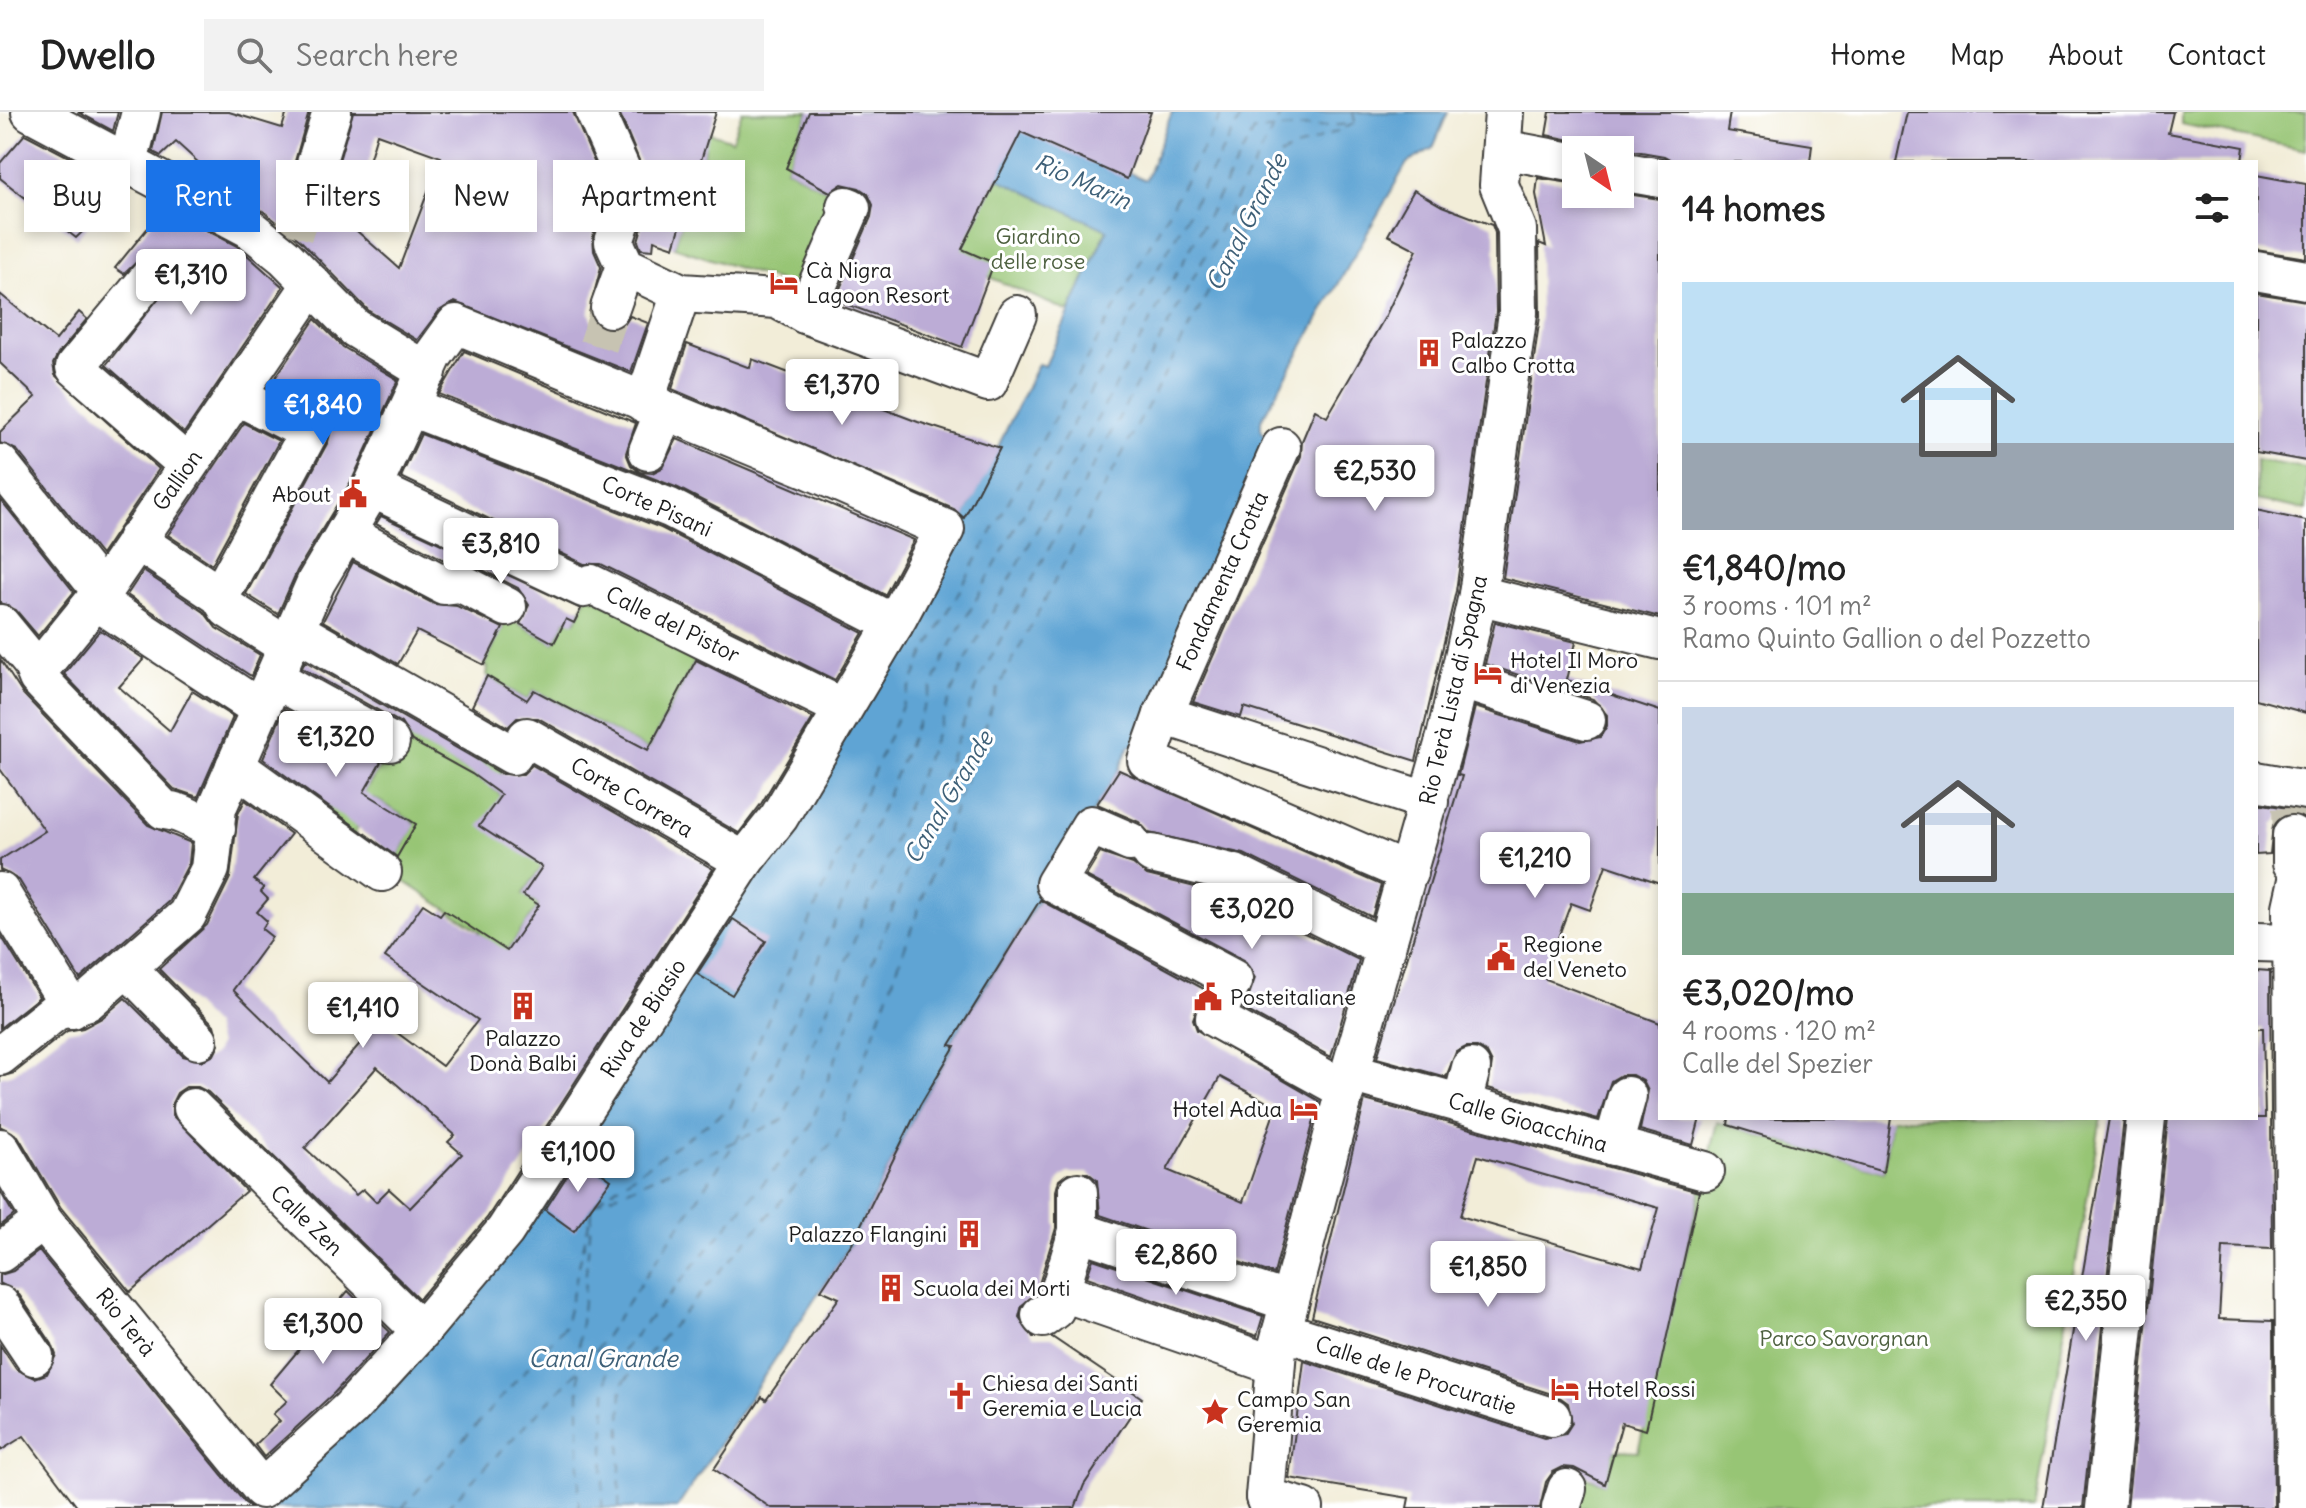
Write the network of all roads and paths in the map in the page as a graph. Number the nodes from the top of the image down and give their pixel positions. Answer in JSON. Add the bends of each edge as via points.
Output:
{"nodes":[{"id":1,"x":31,"y":112,"type":"edge"},
{"id":2,"x":141,"y":112,"type":"edge"},
{"id":3,"x":332,"y":112,"type":"edge"},
{"id":4,"x":595,"y":112,"type":"edge"},
{"id":5,"x":1503,"y":130,"type":"edge"},
{"id":6,"x":1562,"y":157,"type":"edge"},
{"id":7,"x":124,"y":160,"type":"edge"},
{"id":8,"x":129,"y":160,"type":"edge"},
{"id":9,"x":317,"y":160,"type":"tunnel mouth"},
{"id":10,"x":130,"y":163,"type":"edge"},
{"id":11,"x":1634,"y":173,"type":"edge"},
{"id":12,"x":1658,"y":178,"type":"edge"},
{"id":13,"x":849,"y":207,"type":"dead end"},
{"id":14,"x":2258,"y":271,"type":"edge"},
{"id":15,"x":150,"y":277,"type":"dead end"},
{"id":16,"x":2306,"y":280,"type":"edge"},
{"id":17,"x":312,"y":284,"type":"junction"},
{"id":18,"x":789,"y":299,"type":"junction"},
{"id":19,"x":610,"y":308,"type":"tunnel mouth"},
{"id":20,"x":1017,"y":315,"type":"dead end"},
{"id":21,"x":427,"y":372,"type":"junction"},
{"id":22,"x":236,"y":395,"type":"junction"},
{"id":23,"x":411,"y":407,"type":"junction"},
{"id":24,"x":654,"y":408,"type":"junction"},
{"id":25,"x":1281,"y":447,"type":"dead end"},
{"id":26,"x":648,"y":451,"type":"dead end"},
{"id":27,"x":0,"y":464,"type":"edge"},
{"id":28,"x":188,"y":465,"type":"junction"},
{"id":29,"x":372,"y":488,"type":"junction"},
{"id":30,"x":345,"y":533,"type":"junction"},
{"id":31,"x":136,"y":540,"type":"junction"},
{"id":32,"x":1478,"y":595,"type":"junction"},
{"id":33,"x":98,"y":596,"type":"junction"},
{"id":34,"x":220,"y":596,"type":"junction"},
{"id":35,"x":507,"y":607,"type":"dead end"},
{"id":36,"x":0,"y":624,"type":"edge"},
{"id":37,"x":894,"y":624,"type":"junction"},
{"id":38,"x":1658,"y":640,"type":"edge"},
{"id":39,"x":32,"y":663,"type":"junction"},
{"id":40,"x":279,"y":666,"type":"junction"},
{"id":41,"x":1459,"y":679,"type":"junction"},
{"id":42,"x":843,"y":708,"type":"junction"},
{"id":43,"x":1163,"y":715,"type":"junction"},
{"id":44,"x":1586,"y":720,"type":"dead end"},
{"id":45,"x":390,"y":742,"type":"dead end"},
{"id":46,"x":235,"y":766,"type":"junction"},
{"id":47,"x":2287,"y":800,"type":"tunnel mouth"},
{"id":48,"x":1429,"y":802,"type":"junction"},
{"id":49,"x":216,"y":829,"type":"junction"},
{"id":50,"x":744,"y":861,"type":"junction"},
{"id":51,"x":2303,"y":871,"type":"edge"},
{"id":52,"x":382,"y":872,"type":"dead end"},
{"id":53,"x":1408,"y":873,"type":"junction"},
{"id":54,"x":0,"y":892,"type":"edge"},
{"id":55,"x":2274,"y":942,"type":"edge"},
{"id":56,"x":1386,"y":949,"type":"junction"},
{"id":57,"x":127,"y":968,"type":"junction"},
{"id":58,"x":72,"y":1009,"type":"junction"},
{"id":59,"x":198,"y":1040,"type":"dead end"},
{"id":60,"x":0,"y":1056,"type":"edge"},
{"id":61,"x":1348,"y":1082,"type":"junction"},
{"id":62,"x":1627,"y":1096,"type":"dead end"},
{"id":63,"x":193,"y":1108,"type":"dead end"},
{"id":64,"x":2146,"y":1120,"type":"edge"},
{"id":65,"x":1613,"y":1146,"type":"junction"},
{"id":66,"x":0,"y":1148,"type":"edge"},
{"id":67,"x":1705,"y":1171,"type":"dead end"},
{"id":68,"x":1078,"y":1192,"type":"dead end"},
{"id":69,"x":43,"y":1221,"type":"junction"},
{"id":70,"x":1078,"y":1231,"type":"junction"},
{"id":71,"x":0,"y":1253,"type":"edge"},
{"id":72,"x":0,"y":1305,"type":"edge"},
{"id":73,"x":421,"y":1331,"type":"junction"},
{"id":74,"x":1280,"y":1337,"type":"junction"},
{"id":75,"x":34,"y":1356,"type":"dead end"},
{"id":76,"x":1551,"y":1417,"type":"dead end"},
{"id":77,"x":262,"y":1489,"type":"joint"},
{"id":78,"x":1267,"y":1503,"type":"edge"},
{"id":79,"x":1304,"y":1508,"type":"edge"},
{"id":80,"x":2105,"y":1508,"type":"edge"},
{"id":81,"x":2296,"y":1508,"type":"edge"}],
"edges":[{"from":1,"to":7,"type":"street"},
{"from":2,"to":8,"type":"street"},
{"from":3,"to":9,"type":"street"},
{"from":4,"to":19,"type":"street","via":[[626,181],[614,242],[625,266]]},
{"from":5,"to":6,"type":"street"},
{"from":5,"to":32,"type":"street","name":"Rio Terà Lista di Spagna","via":[[1499,185],[1517,229],[1518,313]]},
{"from":10,"to":17,"type":"street","via":[[288,248]]},
{"from":11,"to":12,"type":"street"},
{"from":13,"to":18,"type":"street"},
{"from":14,"to":16,"type":"street"},
{"from":15,"to":28,"type":"street","via":[[75,367]]},
{"from":17,"to":21,"type":"street","via":[[355,328]]},
{"from":17,"to":22,"type":"street","name":"Gallion"},
{"from":18,"to":20,"type":"street","via":[[988,382]]},
{"from":18,"to":24,"type":"street","via":[[655,275]]},
{"from":21,"to":23,"type":"street"},
{"from":21,"to":24,"type":"street","via":[[456,324],[592,362]]},
{"from":22,"to":28,"type":"street","name":"Gallion"},
{"from":22,"to":34,"type":"street","via":[[309,432]]},
{"from":23,"to":29,"type":"street"},
{"from":23,"to":37,"type":"street","name":"Corte Pisani","via":[[670,508]]},
{"from":24,"to":26,"type":"street"},
{"from":24,"to":37,"type":"street","name":"Riva de Biasio","via":[[945,529]]},
{"from":25,"to":43,"type":"street","name":"Fondamenta Crotta"},
{"from":27,"to":33,"type":"street"},
{"from":28,"to":31,"type":"street","name":"Gallion"},
{"from":29,"to":30,"type":"street"},
{"from":29,"to":42,"type":"street","name":"Calle del Pistor","via":[[584,588],[591,584]]},
{"from":30,"to":35,"type":"street","via":[[444,585],[461,583]]},
{"from":30,"to":40,"type":"street","via":[[316,582]]},
{"from":31,"to":33,"type":"street","name":"Gallion"},
{"from":31,"to":34,"type":"street"},
{"from":32,"to":38,"type":"street"},
{"from":32,"to":41,"type":"street","name":"Rio Terà Lista di Spagna"},
{"from":33,"to":39,"type":"street","name":"Gallion","via":[[46,661]]},
{"from":33,"to":40,"type":"street"},
{"from":34,"to":40,"type":"street"},
{"from":36,"to":39,"type":"street"},
{"from":37,"to":42,"type":"street","name":"Riva de Biasio"},
{"from":39,"to":49,"type":"street","via":[[38,678],[164,810],[182,811],[198,825]]},
{"from":40,"to":45,"type":"street"},
{"from":40,"to":46,"type":"street"},
{"from":40,"to":50,"type":"street","name":"Corte Correra","via":[[518,750],[527,737]]},
{"from":41,"to":44,"type":"street"},
{"from":41,"to":48,"type":"street","name":"Rio Terà Lista di Spagna"},
{"from":42,"to":50,"type":"street","name":"Riva de Biasio","via":[[779,817]]},
{"from":43,"to":48,"type":"street"},
{"from":43,"to":53,"type":"street","name":"Fondamenta Crotta","via":[[1147,760]]},
{"from":46,"to":49,"type":"street","via":[[217,808]]},
{"from":46,"to":52,"type":"street"},
{"from":47,"to":51,"type":"street","via":[[2292,863]]},
{"from":48,"to":53,"type":"street","name":"Rio Terà Lista di Spagna"},
{"from":49,"to":57,"type":"street","via":[[210,869],[187,915]]},
{"from":50,"to":73,"type":"street","name":"Riva de Biasio","via":[[505,1231]]},
{"from":51,"to":55,"type":"street"},
{"from":53,"to":56,"type":"street","name":"Rio Terà Lista di Spagna"},
{"from":54,"to":58,"type":"street"},
{"from":55,"to":81,"type":"street"},
{"from":56,"to":61,"type":"street","name":"Rio Terà Lista di Spagna"},
{"from":56,"to":61,"type":"street","name":"Calle Gioacchina","via":[[1235,874],[1142,848],[1091,825],[1055,884],[1233,979],[1215,1018]]},
{"from":57,"to":58,"type":"street"},
{"from":57,"to":59,"type":"street"},
{"from":58,"to":60,"type":"street","via":[[56,1011]]},
{"from":61,"to":65,"type":"street","name":"Calle Gioacchina","via":[[1466,1086]]},
{"from":61,"to":74,"type":"street","name":"Rio Terà Lista di Spagna"},
{"from":62,"to":65,"type":"street"},
{"from":63,"to":73,"type":"street","name":"Calle Zen"},
{"from":64,"to":80,"type":"street"},
{"from":65,"to":67,"type":"street","name":"Calle Gioacchina"},
{"from":66,"to":69,"type":"street","name":"Rio Terà"},
{"from":68,"to":70,"type":"street"},
{"from":69,"to":71,"type":"street"},
{"from":69,"to":77,"type":"street","name":"Rio Terà"},
{"from":70,"to":74,"type":"street"},
{"from":70,"to":74,"type":"street","via":[[1055,1296],[1174,1332]]},
{"from":72,"to":75,"type":"street"},
{"from":73,"to":77,"type":"street","name":"Riva de Biasio","via":[[350,1409]]},
{"from":74,"to":76,"type":"street","name":"Calle de le Procuratie"},
{"from":74,"to":78,"type":"street"},
{"from":78,"to":79,"type":"street"}]}
